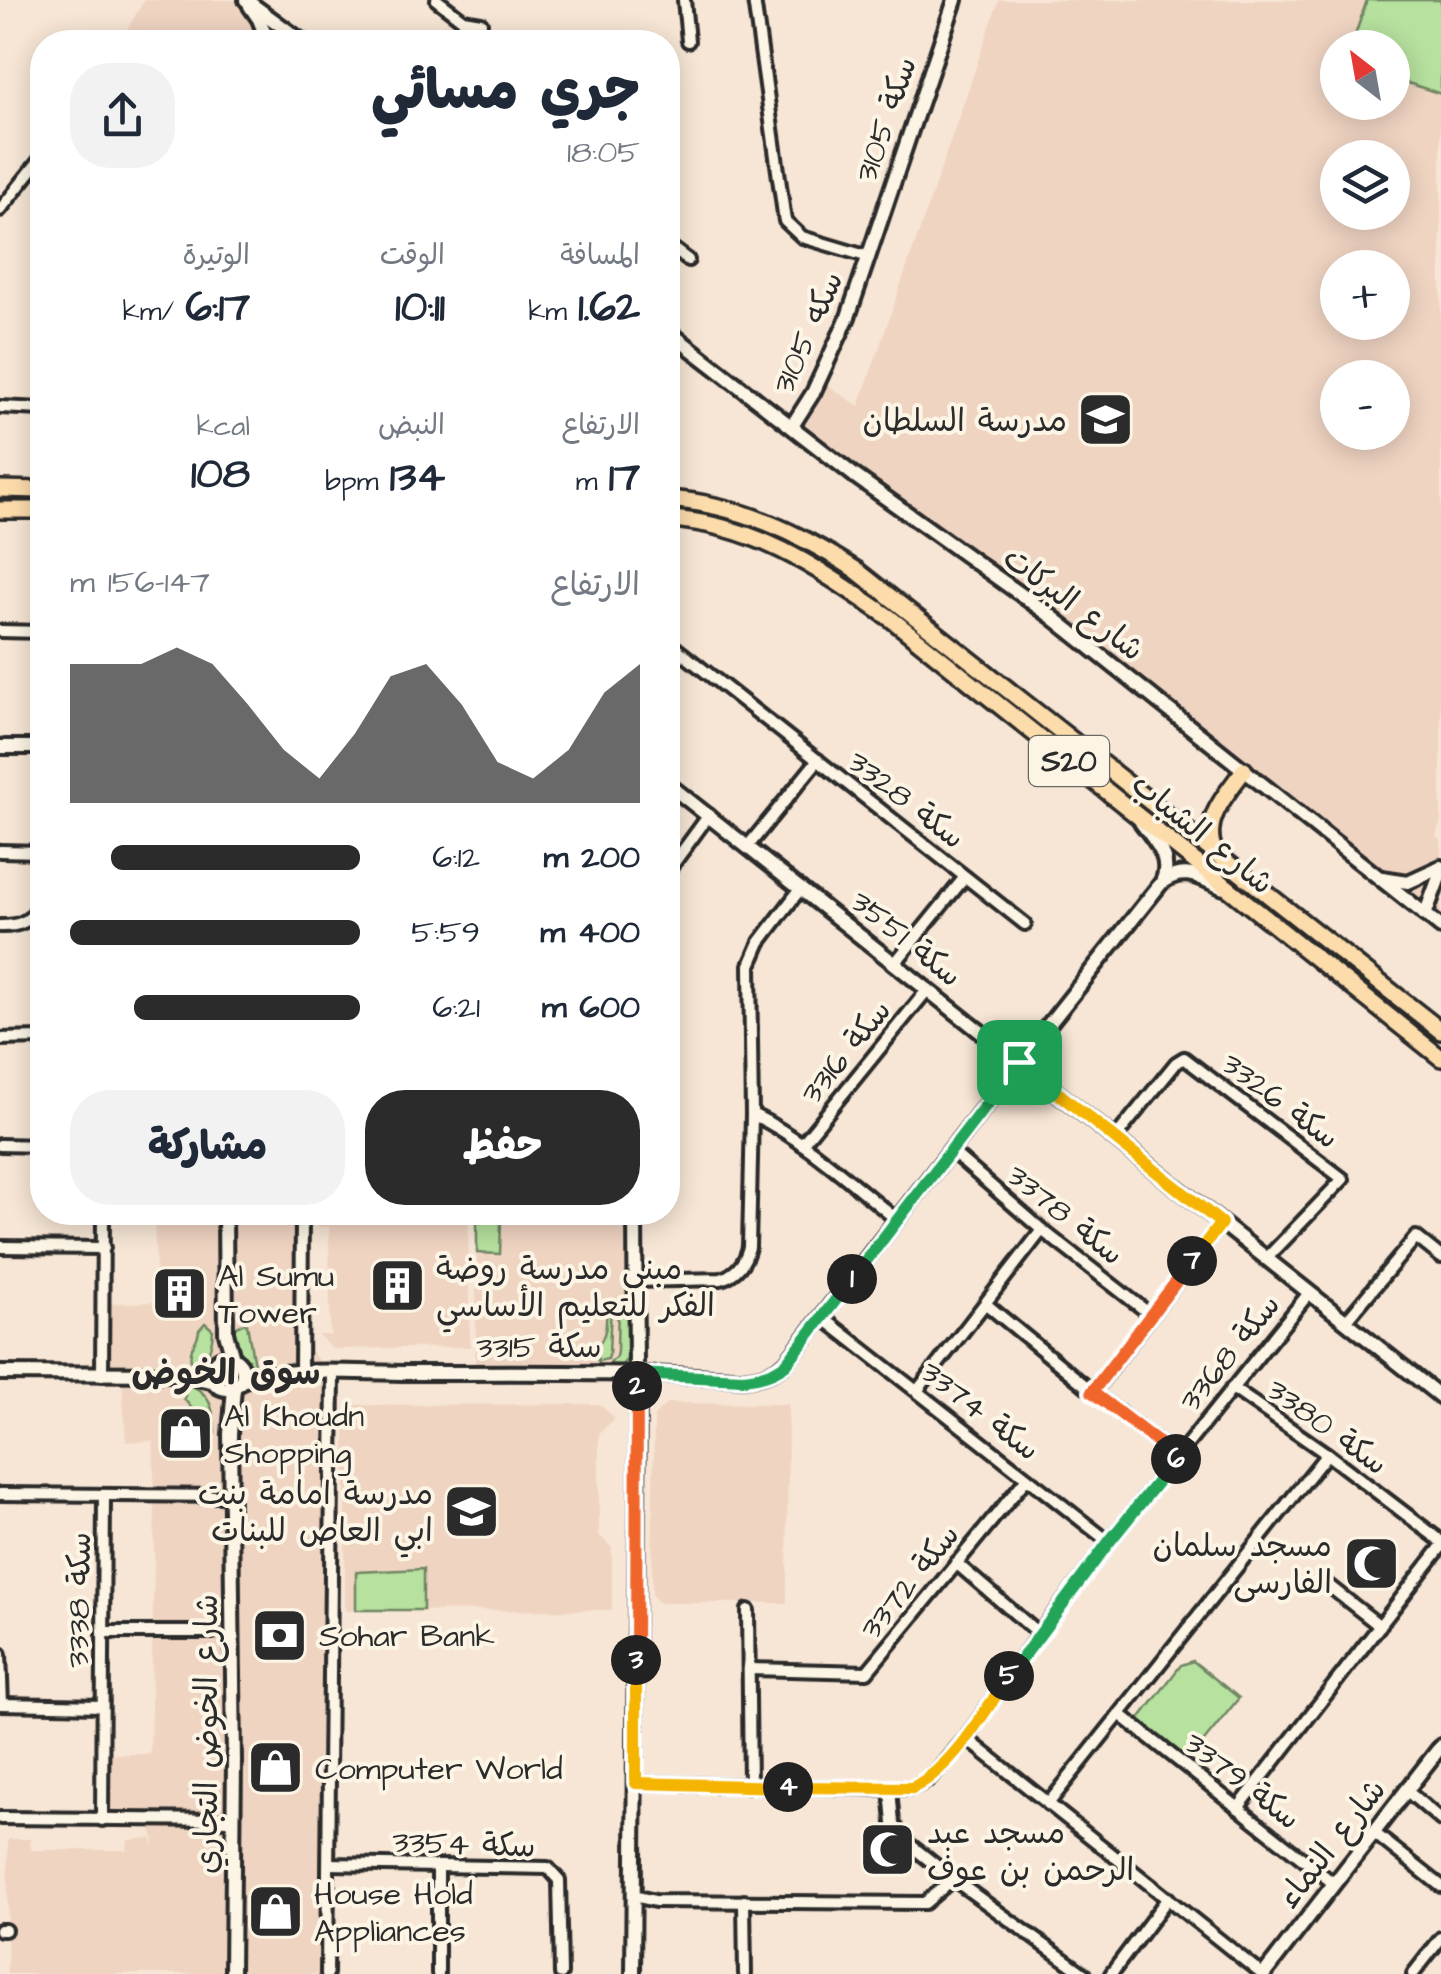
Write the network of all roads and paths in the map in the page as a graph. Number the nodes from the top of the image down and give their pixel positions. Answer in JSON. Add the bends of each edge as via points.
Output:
{"nodes":[{"id":1,"x":246,"y":0,"type":"edge"},
{"id":2,"x":437,"y":0,"type":"edge"},
{"id":3,"x":684,"y":0,"type":"edge"},
{"id":4,"x":754,"y":0,"type":"edge"},
{"id":5,"x":955,"y":0,"type":"edge"},
{"id":6,"x":481,"y":23,"type":"dead end"},
{"id":7,"x":263,"y":30,"type":"edge"},
{"id":8,"x":278,"y":30,"type":"edge"},
{"id":9,"x":688,"y":41,"type":"dead end"},
{"id":10,"x":30,"y":172,"type":"edge"},
{"id":11,"x":0,"y":210,"type":"edge"},
{"id":12,"x":680,"y":254,"type":"edge"},
{"id":13,"x":869,"y":257,"type":"junction"},
{"id":14,"x":688,"y":260,"type":"dead end"},
{"id":15,"x":680,"y":340,"type":"edge"},
{"id":16,"x":0,"y":407,"type":"edge"},
{"id":17,"x":30,"y":408,"type":"edge"},
{"id":18,"x":792,"y":426,"type":"junction"},
{"id":19,"x":0,"y":489,"type":"edge"},
{"id":20,"x":30,"y":490,"type":"edge"},
{"id":21,"x":680,"y":501,"type":"edge"},
{"id":22,"x":0,"y":510,"type":"edge"},
{"id":23,"x":30,"y":510,"type":"edge"},
{"id":24,"x":680,"y":522,"type":"edge"},
{"id":25,"x":0,"y":632,"type":"edge"},
{"id":26,"x":30,"y":632,"type":"edge"},
{"id":27,"x":680,"y":651,"type":"edge"},
{"id":28,"x":0,"y":747,"type":"edge"},
{"id":29,"x":30,"y":747,"type":"edge"},
{"id":30,"x":818,"y":760,"type":"junction"},
{"id":31,"x":1244,"y":770,"type":"junction"},
{"id":32,"x":680,"y":793,"type":"edge"},
{"id":33,"x":709,"y":815,"type":"junction"},
{"id":34,"x":1214,"y":815,"type":"junction"},
{"id":35,"x":1137,"y":816,"type":"junction"},
{"id":36,"x":1183,"y":826,"type":"junction"},
{"id":37,"x":748,"y":846,"type":"junction"},
{"id":38,"x":0,"y":851,"type":"edge"},
{"id":39,"x":1214,"y":851,"type":"junction"},
{"id":40,"x":30,"y":852,"type":"edge"},
{"id":41,"x":680,"y":854,"type":"edge"},
{"id":42,"x":1441,"y":869,"type":"edge"},
{"id":43,"x":965,"y":877,"type":"junction"},
{"id":44,"x":1378,"y":878,"type":"junction"},
{"id":45,"x":1162,"y":882,"type":"junction"},
{"id":46,"x":801,"y":888,"type":"junction"},
{"id":47,"x":1231,"y":891,"type":"junction"},
{"id":48,"x":1426,"y":915,"type":"junction"},
{"id":49,"x":30,"y":920,"type":"edge"},
{"id":50,"x":1025,"y":924,"type":"dead end"},
{"id":51,"x":0,"y":926,"type":"edge"},
{"id":52,"x":1441,"y":927,"type":"edge"},
{"id":53,"x":895,"y":963,"type":"junction"},
{"id":54,"x":928,"y":989,"type":"junction"},
{"id":55,"x":1441,"y":1030,"type":"edge"},
{"id":56,"x":0,"y":1038,"type":"edge"},
{"id":57,"x":30,"y":1038,"type":"edge"},
{"id":58,"x":1441,"y":1058,"type":"edge"},
{"id":59,"x":1019,"y":1062,"type":"junction"},
{"id":60,"x":752,"y":1114,"type":"junction"},
{"id":61,"x":1115,"y":1138,"type":"junction"},
{"id":62,"x":802,"y":1144,"type":"junction"},
{"id":63,"x":0,"y":1145,"type":"edge"},
{"id":64,"x":30,"y":1146,"type":"edge"},
{"id":65,"x":951,"y":1151,"type":"junction"},
{"id":66,"x":897,"y":1220,"type":"junction"},
{"id":67,"x":1221,"y":1223,"type":"junction"},
{"id":68,"x":104,"y":1225,"type":"edge"},
{"id":69,"x":225,"y":1225,"type":"edge"},
{"id":70,"x":302,"y":1225,"type":"edge"},
{"id":71,"x":635,"y":1225,"type":"edge"},
{"id":72,"x":1042,"y":1230,"type":"junction"},
{"id":73,"x":0,"y":1247,"type":"edge"},
{"id":74,"x":104,"y":1248,"type":"junction"},
{"id":75,"x":1266,"y":1258,"type":"junction"},
{"id":76,"x":1441,"y":1258,"type":"edge"},
{"id":77,"x":635,"y":1281,"type":"junction"},
{"id":78,"x":1309,"y":1292,"type":"junction"},
{"id":79,"x":986,"y":1304,"type":"junction"},
{"id":80,"x":1150,"y":1315,"type":"junction"},
{"id":81,"x":822,"y":1318,"type":"junction"},
{"id":82,"x":1346,"y":1321,"type":"junction"},
{"id":83,"x":226,"y":1332,"type":"junction"},
{"id":84,"x":237,"y":1361,"type":"junction"},
{"id":85,"x":0,"y":1373,"type":"edge"},
{"id":86,"x":301,"y":1373,"type":"junction"},
{"id":87,"x":333,"y":1373,"type":"junction"},
{"id":88,"x":278,"y":1374,"type":"junction"},
{"id":89,"x":636,"y":1374,"type":"junction"},
{"id":90,"x":102,"y":1375,"type":"junction"},
{"id":91,"x":222,"y":1377,"type":"junction"},
{"id":92,"x":1232,"y":1388,"type":"junction"},
{"id":93,"x":916,"y":1392,"type":"junction"},
{"id":94,"x":1092,"y":1392,"type":"junction"},
{"id":95,"x":1441,"y":1398,"type":"edge"},
{"id":96,"x":1327,"y":1454,"type":"junction"},
{"id":97,"x":1177,"y":1457,"type":"junction"},
{"id":98,"x":1027,"y":1478,"type":"junction"},
{"id":99,"x":0,"y":1494,"type":"edge"},
{"id":100,"x":104,"y":1495,"type":"junction"},
{"id":101,"x":232,"y":1496,"type":"junction"},
{"id":102,"x":1109,"y":1542,"type":"junction"},
{"id":103,"x":1441,"y":1544,"type":"edge"},
{"id":104,"x":956,"y":1563,"type":"junction"},
{"id":105,"x":1324,"y":1582,"type":"dead end"},
{"id":106,"x":748,"y":1610,"type":"dead end"},
{"id":107,"x":1380,"y":1626,"type":"junction"},
{"id":108,"x":103,"y":1632,"type":"junction"},
{"id":109,"x":214,"y":1632,"type":"dead end"},
{"id":110,"x":1039,"y":1634,"type":"junction"},
{"id":111,"x":0,"y":1654,"type":"edge"},
{"id":112,"x":750,"y":1669,"type":"junction"},
{"id":113,"x":1,"y":1704,"type":"edge"},
{"id":114,"x":102,"y":1706,"type":"junction"},
{"id":115,"x":1121,"y":1715,"type":"junction"},
{"id":116,"x":966,"y":1738,"type":"junction"},
{"id":117,"x":1441,"y":1746,"type":"edge"},
{"id":118,"x":636,"y":1783,"type":"junction"},
{"id":119,"x":750,"y":1786,"type":"junction"},
{"id":120,"x":890,"y":1789,"type":"junction"},
{"id":121,"x":1406,"y":1790,"type":"junction"},
{"id":122,"x":1048,"y":1804,"type":"junction"},
{"id":123,"x":1238,"y":1808,"type":"junction"},
{"id":124,"x":0,"y":1818,"type":"edge"},
{"id":125,"x":102,"y":1820,"type":"junction"},
{"id":126,"x":234,"y":1820,"type":"junction"},
{"id":127,"x":1441,"y":1820,"type":"edge"},
{"id":128,"x":1374,"y":1832,"type":"junction"},
{"id":129,"x":328,"y":1864,"type":"junction"},
{"id":130,"x":438,"y":1866,"type":"junction"},
{"id":131,"x":953,"y":1879,"type":"junction"},
{"id":132,"x":1334,"y":1883,"type":"junction"},
{"id":133,"x":1441,"y":1886,"type":"edge"},
{"id":134,"x":634,"y":1896,"type":"junction"},
{"id":135,"x":1168,"y":1898,"type":"junction"},
{"id":136,"x":744,"y":1901,"type":"junction"},
{"id":137,"x":1441,"y":1938,"type":"edge"},
{"id":138,"x":232,"y":1974,"type":"edge"},
{"id":139,"x":328,"y":1974,"type":"edge"},
{"id":140,"x":438,"y":1974,"type":"edge"},
{"id":141,"x":561,"y":1974,"type":"edge"},
{"id":142,"x":634,"y":1974,"type":"edge"},
{"id":143,"x":746,"y":1974,"type":"edge"},
{"id":144,"x":1084,"y":1974,"type":"edge"},
{"id":145,"x":1110,"y":1974,"type":"edge"},
{"id":146,"x":1263,"y":1974,"type":"edge"},
{"id":147,"x":1414,"y":1974,"type":"edge"}],
"edges":[{"from":1,"to":7,"type":"street"},
{"from":1,"to":8,"type":"street"},
{"from":2,"to":6,"type":"street","via":[[463,20]]},
{"from":3,"to":9,"type":"street"},
{"from":4,"to":13,"type":"street","via":[[786,221],[802,237]]},
{"from":5,"to":13,"type":"street","name":"سكة 3105"},
{"from":10,"to":11,"type":"street"},
{"from":12,"to":14,"type":"street"},
{"from":13,"to":18,"type":"street","name":"سكه 3105","via":[[848,317]]},
{"from":15,"to":18,"type":"street","name":"شارع البركات"},
{"from":16,"to":17,"type":"street"},
{"from":18,"to":31,"type":"street","name":"شارع البركات","via":[[1051,616]]},
{"from":19,"to":20,"type":"main road"},
{"from":21,"to":36,"type":"main road","name":"شارع الشباب","number":"S20","via":[[725,507],[820,546]]},
{"from":22,"to":23,"type":"main road"},
{"from":24,"to":35,"type":"main road","name":"شارع الشباب","number":"S20","via":[[729,530],[807,562],[890,618]]},
{"from":25,"to":26,"type":"street"},
{"from":27,"to":30,"type":"street","name":"سكة 3328"},
{"from":28,"to":29,"type":"street"},
{"from":30,"to":37,"type":"street","name":"سكة 3328"},
{"from":30,"to":43,"type":"street","name":"سكة 3328"},
{"from":31,"to":34,"type":"main road"},
{"from":31,"to":44,"type":"street","name":"شارع البركات"},
{"from":32,"to":33,"type":"street","name":"سكة 3551"},
{"from":33,"to":37,"type":"street","name":"سكة 3551"},
{"from":33,"to":41,"type":"street"},
{"from":34,"to":36,"type":"main road"},
{"from":34,"to":39,"type":"main road"},
{"from":35,"to":45,"type":"street","via":[[1165,857]]},
{"from":35,"to":47,"type":"main road","name":"شارع الشباب","number":"S20"},
{"from":36,"to":39,"type":"main road","name":"شارع الشباب","number":"S20"},
{"from":37,"to":46,"type":"street","name":"سكة 3551"},
{"from":38,"to":40,"type":"street"},
{"from":39,"to":55,"type":"main road","name":"شارع الشباب","number":"S20"},
{"from":42,"to":44,"type":"street","via":[[1408,882]]},
{"from":42,"to":48,"type":"street"},
{"from":43,"to":50,"type":"street","name":"سكة 3328"},
{"from":43,"to":53,"type":"street","name":"سكة 3328"},
{"from":44,"to":48,"type":"street","name":"شارع البركات"},
{"from":45,"to":47,"type":"street","via":[[1184,872]]},
{"from":45,"to":59,"type":"street","name":"سكة 3315"},
{"from":46,"to":53,"type":"street","name":"سكة 3551"},
{"from":46,"to":60,"type":"street","via":[[750,965]]},
{"from":47,"to":58,"type":"main road","name":"شارع الشباب","number":"S20"},
{"from":48,"to":52,"type":"street","name":"شارع البركات"},
{"from":49,"to":51,"type":"street"},
{"from":53,"to":54,"type":"street","name":"سكة 3551"},
{"from":54,"to":59,"type":"street","name":"سكة 3551"},
{"from":54,"to":62,"type":"street","name":"سكة 3316"},
{"from":56,"to":57,"type":"street"},
{"from":59,"to":61,"type":"street","name":"سكة 3551"},
{"from":59,"to":65,"type":"street","name":"سكة 3315"},
{"from":60,"to":62,"type":"street","name":"سكة 3316"},
{"from":60,"to":77,"type":"street","via":[[749,1247],[740,1267],[721,1280]]},
{"from":61,"to":67,"type":"street","name":"سكة 3551"},
{"from":61,"to":75,"type":"street","name":"سكة 3326","via":[[1184,1058],[1343,1179]]},
{"from":62,"to":66,"type":"street","name":"سكة 3316"},
{"from":63,"to":64,"type":"street"},
{"from":65,"to":66,"type":"street","name":"سكة 3315"},
{"from":65,"to":72,"type":"street","name":"سكة 3378"},
{"from":66,"to":81,"type":"street","name":"سكة 3315"},
{"from":67,"to":75,"type":"street","name":"سكة 3551"},
{"from":67,"to":80,"type":"street"},
{"from":68,"to":74,"type":"street"},
{"from":69,"to":83,"type":"street","name":"شارع الخوض التجاري"},
{"from":70,"to":86,"type":"street"},
{"from":71,"to":77,"type":"street"},
{"from":72,"to":79,"type":"street"},
{"from":72,"to":80,"type":"street","name":"سكة 3378"},
{"from":73,"to":74,"type":"street"},
{"from":74,"to":90,"type":"street"},
{"from":75,"to":78,"type":"street","name":"سكة 3551"},
{"from":76,"to":82,"type":"street","via":[[1416,1237]]},
{"from":77,"to":89,"type":"street"},
{"from":78,"to":82,"type":"street","name":"سكة 3551"},
{"from":78,"to":92,"type":"street","name":"سكة 3368"},
{"from":79,"to":93,"type":"street"},
{"from":79,"to":94,"type":"street"},
{"from":80,"to":94,"type":"street"},
{"from":81,"to":89,"type":"street","name":"سكة 3315","via":[[786,1364],[769,1374]]},
{"from":81,"to":93,"type":"street","name":"سكة 3374"},
{"from":82,"to":95,"type":"street","name":"سكة 3551"},
{"from":83,"to":84,"type":"street","name":"شارع الخوض التجاري"},
{"from":83,"to":91,"type":"street","name":"شارع الخوض التجاري"},
{"from":84,"to":88,"type":"street","name":"سكة 3315"},
{"from":84,"to":91,"type":"street","name":"سكة 3315"},
{"from":84,"to":91,"type":"street","name":"شارع الخوض التجاري"},
{"from":85,"to":90,"type":"street","name":"سكة 3315"},
{"from":86,"to":87,"type":"street","name":"سكة 3315"},
{"from":86,"to":88,"type":"street","name":"سكة 3315"},
{"from":87,"to":89,"type":"street","name":"سكة 3315"},
{"from":87,"to":129,"type":"street"},
{"from":88,"to":91,"type":"street","name":"سكة 3315"},
{"from":89,"to":118,"type":"street"},
{"from":90,"to":91,"type":"street","name":"سكة 3315"},
{"from":91,"to":101,"type":"street","name":"شارع الخوض التجاري"},
{"from":92,"to":96,"type":"street","name":"سكة 3380"},
{"from":92,"to":97,"type":"street","name":"سكة 3368"},
{"from":93,"to":98,"type":"street","name":"سكة 3374"},
{"from":94,"to":97,"type":"street"},
{"from":96,"to":103,"type":"street","name":"سكة 3380"},
{"from":96,"to":115,"type":"street"},
{"from":97,"to":102,"type":"street","name":"سكة 3368"},
{"from":98,"to":102,"type":"street","name":"سكة 3374"},
{"from":98,"to":104,"type":"street","name":"سكة 3372"},
{"from":99,"to":100,"type":"street"},
{"from":100,"to":101,"type":"street"},
{"from":100,"to":108,"type":"street","name":"سكة 3338"},
{"from":101,"to":126,"type":"street","name":"شارع الخوض التجاري"},
{"from":102,"to":110,"type":"street","name":"سكة 3368"},
{"from":103,"to":107,"type":"street","name":"سكة 3380"},
{"from":104,"to":110,"type":"street"},
{"from":104,"to":112,"type":"street","name":"سكة 3372","via":[[866,1672]]},
{"from":105,"to":107,"type":"street"},
{"from":106,"to":112,"type":"street"},
{"from":107,"to":123,"type":"street","name":"سكة 3380"},
{"from":108,"to":109,"type":"street"},
{"from":108,"to":114,"type":"street","name":"سكة 3338"},
{"from":110,"to":116,"type":"street","name":"سكة 3368"},
{"from":111,"to":113,"type":"street"},
{"from":112,"to":119,"type":"street"},
{"from":113,"to":114,"type":"street","name":"سكة 3338"},
{"from":114,"to":125,"type":"street","name":"سكة 3338"},
{"from":115,"to":122,"type":"street"},
{"from":115,"to":123,"type":"street","name":"سكة 3379"},
{"from":116,"to":120,"type":"street","name":"سكة 3368","via":[[930,1780]]},
{"from":116,"to":122,"type":"street"},
{"from":117,"to":121,"type":"street","name":"شارع النماء"},
{"from":118,"to":119,"type":"street","name":"سكة 3368"},
{"from":118,"to":134,"type":"street"},
{"from":119,"to":120,"type":"street","name":"سكة 3368"},
{"from":120,"to":131,"type":"street","via":[[891,1818],[900,1835]]},
{"from":121,"to":127,"type":"street"},
{"from":121,"to":128,"type":"street","name":"شارع النماء"},
{"from":122,"to":135,"type":"street"},
{"from":123,"to":132,"type":"street","name":"سكة 3379"},
{"from":124,"to":125,"type":"street"},
{"from":125,"to":126,"type":"street"},
{"from":126,"to":138,"type":"street","name":"شارع الخوض التجاري"},
{"from":128,"to":132,"type":"street","name":"شارع النماء"},
{"from":128,"to":133,"type":"street"},
{"from":129,"to":130,"type":"street","name":"سكة 3354"},
{"from":129,"to":139,"type":"street"},
{"from":130,"to":140,"type":"street"},
{"from":130,"to":141,"type":"street","name":"سكة 3354","via":[[548,1868],[559,1880]]},
{"from":131,"to":136,"type":"street","via":[[925,1903]]},
{"from":131,"to":144,"type":"street"},
{"from":132,"to":146,"type":"street","name":"شارع النماء"},
{"from":134,"to":136,"type":"street"},
{"from":134,"to":142,"type":"street"},
{"from":135,"to":145,"type":"street"},
{"from":135,"to":146,"type":"street"},
{"from":136,"to":143,"type":"street"},
{"from":137,"to":147,"type":"street"}]}
